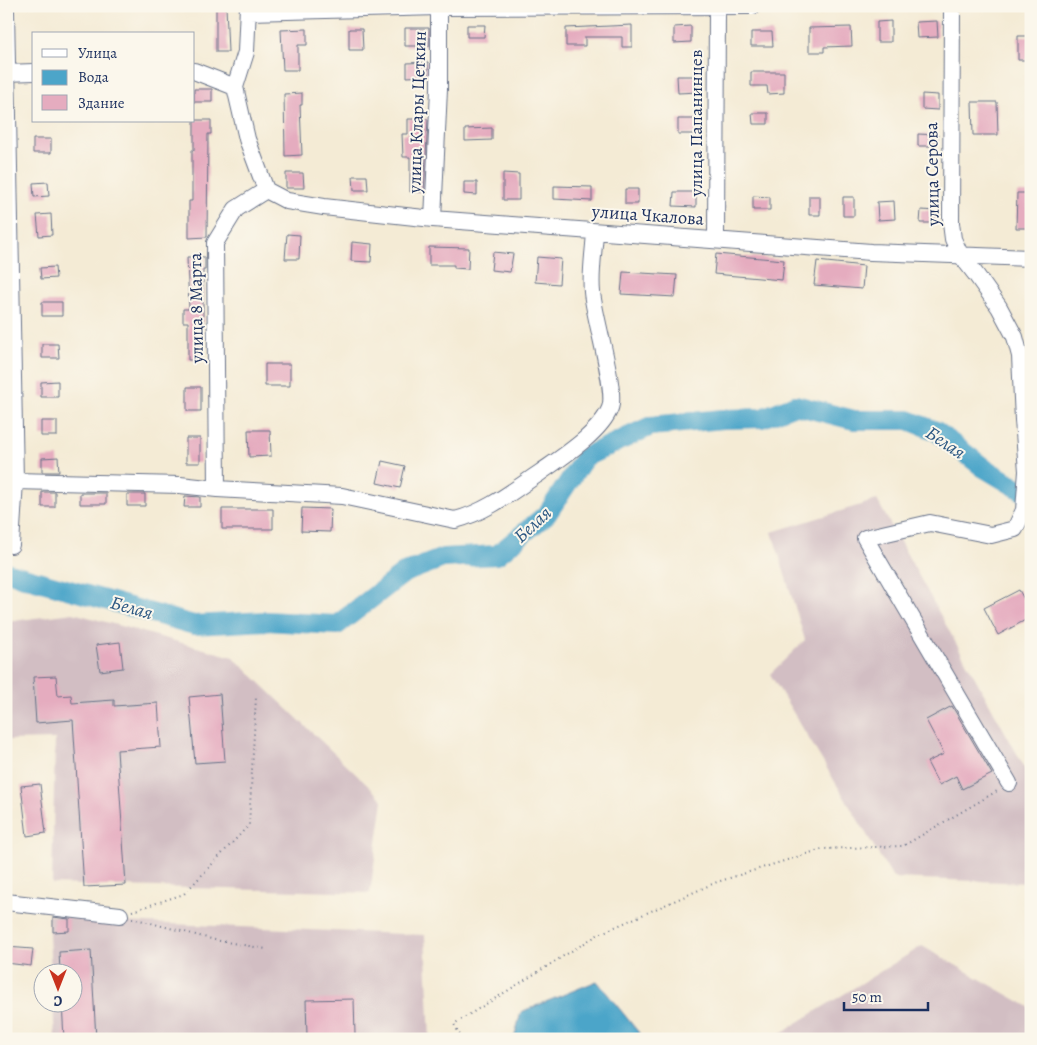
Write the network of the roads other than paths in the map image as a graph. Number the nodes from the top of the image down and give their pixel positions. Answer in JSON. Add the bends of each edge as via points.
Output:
{"nodes":[{"id":1,"x":754,"y":6,"type":"edge"},
{"id":2,"x":952,"y":6,"type":"edge"},
{"id":3,"x":439,"y":7,"type":"edge"},
{"id":4,"x":717,"y":7,"type":"edge"},
{"id":5,"x":248,"y":9,"type":"edge"},
{"id":6,"x":6,"y":12,"type":"edge"},
{"id":7,"x":195,"y":71,"type":"edge"},
{"id":8,"x":32,"y":72,"type":"edge"},
{"id":9,"x":8,"y":73,"type":"edge"},
{"id":10,"x":235,"y":87,"type":"junction"},
{"id":11,"x":266,"y":190,"type":"junction"},
{"id":12,"x":433,"y":219,"type":"junction"},
{"id":13,"x":595,"y":232,"type":"junction"},
{"id":14,"x":716,"y":240,"type":"junction"},
{"id":15,"x":960,"y":254,"type":"junction"},
{"id":16,"x":1031,"y":258,"type":"edge"},
{"id":17,"x":1027,"y":420,"type":"edge"},
{"id":18,"x":16,"y":481,"type":"junction"},
{"id":19,"x":217,"y":489,"type":"junction"},
{"id":20,"x":11,"y":545,"type":"dead end"},
{"id":21,"x":1009,"y":783,"type":"road end"},
{"id":22,"x":6,"y":902,"type":"edge"},
{"id":23,"x":120,"y":915,"type":"road end"}],
"edges":[{"from":1,"to":4,"type":"street"},
{"from":2,"to":15,"type":"street","name":"улица Серова","via":[[951,223],[953,239]]},
{"from":3,"to":4,"type":"street"},
{"from":3,"to":5,"type":"street"},
{"from":3,"to":12,"type":"street","name":"улица Клары Цеткин"},
{"from":4,"to":14,"type":"street","name":"улица Папанинцев"},
{"from":5,"to":10,"type":"street","via":[[246,52]]},
{"from":6,"to":9,"type":"street"},
{"from":7,"to":10,"type":"street"},
{"from":8,"to":9,"type":"street"},
{"from":9,"to":18,"type":"street"},
{"from":10,"to":11,"type":"street","via":[[247,138]]},
{"from":11,"to":12,"type":"street","name":"улица Чкалова","via":[[287,201]]},
{"from":11,"to":19,"type":"street","name":"улица 8 Марта","via":[[236,209],[215,243]]},
{"from":12,"to":13,"type":"street","name":"улица Чкалова"},
{"from":13,"to":14,"type":"street","name":"улица Чкалова"},
{"from":13,"to":19,"type":"street","via":[[592,291],[608,370],[610,407],[600,424],[569,453],[499,500],[456,520],[342,496]]},
{"from":14,"to":15,"type":"street","name":"улица Чкалова","via":[[871,252]]},
{"from":15,"to":16,"type":"street","name":"улица Чкалова"},
{"from":15,"to":17,"type":"street","name":"улица Серова","via":[[999,307],[1015,338]]},
{"from":17,"to":21,"type":"street","name":"улица Серова","via":[[1024,510],[1015,529],[991,535],[930,523],[865,538]]},
{"from":18,"to":19,"type":"street","via":[[180,485]]},
{"from":18,"to":20,"type":"street"},
{"from":22,"to":23,"type":"street"}]}
